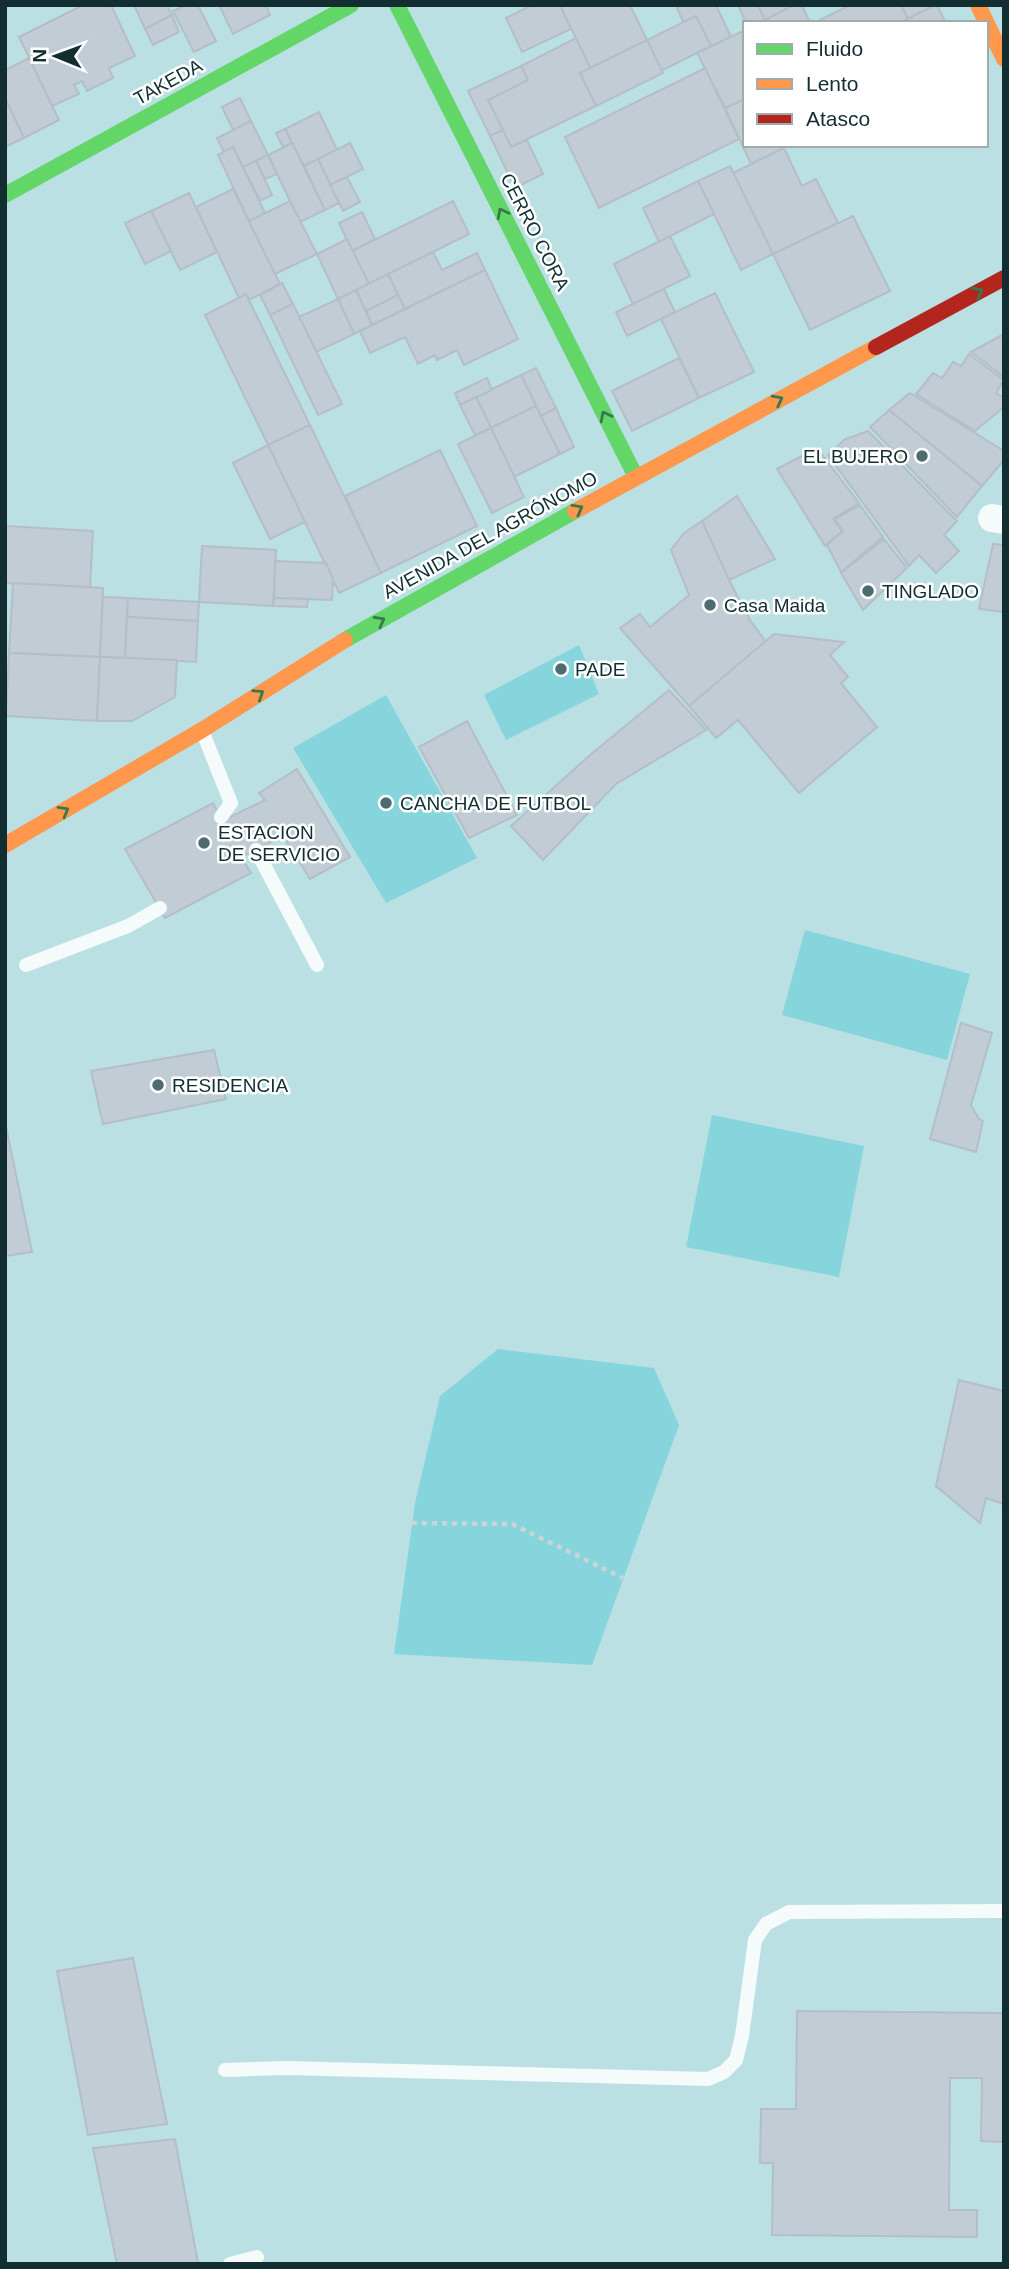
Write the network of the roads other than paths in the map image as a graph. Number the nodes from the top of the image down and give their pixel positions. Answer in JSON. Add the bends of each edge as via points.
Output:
{"nodes":[{"id":1,"x":351,"y":5,"type":"edge"},
{"id":2,"x":397,"y":5,"type":"edge"},
{"id":3,"x":978,"y":5,"type":"edge"},
{"id":4,"x":986,"y":21,"type":"edge"},
{"id":5,"x":988,"y":26,"type":"edge"},
{"id":6,"x":1004,"y":59,"type":"edge"},
{"id":7,"x":5,"y":195,"type":"edge"},
{"id":8,"x":1004,"y":278,"type":"edge"},
{"id":9,"x":636,"y":477,"type":"junction"},
{"id":10,"x":202,"y":730,"type":"junction"},
{"id":11,"x":221,"y":817,"type":"dead end"},
{"id":12,"x":5,"y":845,"type":"edge"},
{"id":13,"x":256,"y":850,"type":"dead end"},
{"id":14,"x":159,"y":908,"type":"dead end"},
{"id":15,"x":26,"y":965,"type":"dead end"},
{"id":16,"x":317,"y":965,"type":"dead end"},
{"id":17,"x":1004,"y":1911,"type":"edge"},
{"id":18,"x":225,"y":2070,"type":"dead end"},
{"id":19,"x":257,"y":2257,"type":"dead end"},
{"id":20,"x":230,"y":2264,"type":"edge"}],
"edges":[{"from":1,"to":7,"type":"main road","name":"TAKEDA"},
{"from":9,"to":2,"type":"main road","name":"CERRO CORA","one_way":true},
{"from":3,"to":4,"type":"main road"},
{"from":5,"to":6,"type":"main road"},
{"from":9,"to":8,"type":"main road","name":"AVENIDA DEL AGRÓNOMO","one_way":true},
{"from":10,"to":9,"type":"main road","name":"AVENIDA DEL AGRÓNOMO","one_way":true,"via":[[321,654]]},
{"from":10,"to":11,"type":"lane","via":[[234,808]]},
{"from":12,"to":10,"type":"main road","name":"AVENIDA DEL AGRÓNOMO","one_way":true},
{"from":13,"to":16,"type":"lane"},
{"from":14,"to":15,"type":"lane","via":[[128,926]]},
{"from":17,"to":18,"type":"lane","via":[[789,1912],[766,1924],[755,1940],[736,2060],[708,2079]]},
{"from":19,"to":20,"type":"lane"}]}
